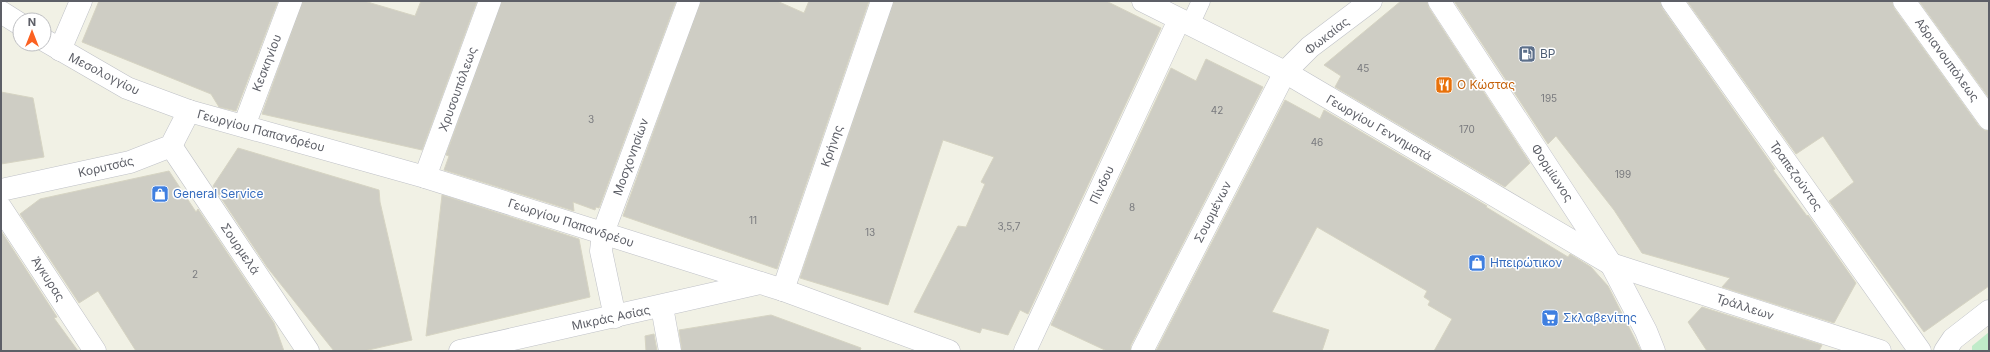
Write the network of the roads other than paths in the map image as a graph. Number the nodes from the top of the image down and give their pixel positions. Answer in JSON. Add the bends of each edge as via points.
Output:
{"nodes":[{"id":1,"x":81,"y":1,"type":"edge"},
{"id":2,"x":290,"y":1,"type":"edge"},
{"id":3,"x":490,"y":1,"type":"edge"},
{"id":4,"x":689,"y":1,"type":"edge"},
{"id":5,"x":882,"y":1,"type":"edge"},
{"id":6,"x":1143,"y":1,"type":"edge"},
{"id":7,"x":1201,"y":1,"type":"edge"},
{"id":8,"x":1371,"y":1,"type":"edge"},
{"id":9,"x":1439,"y":1,"type":"edge"},
{"id":10,"x":1672,"y":1,"type":"edge"},
{"id":11,"x":1904,"y":1,"type":"edge"},
{"id":12,"x":1,"y":12,"type":"edge"},
{"id":13,"x":12,"y":19,"type":"edge"},
{"id":14,"x":1185,"y":22,"type":"junction"},
{"id":15,"x":52,"y":45,"type":"edge"},
{"id":16,"x":1285,"y":72,"type":"junction"},
{"id":17,"x":189,"y":111,"type":"junction"},
{"id":18,"x":1989,"y":119,"type":"edge"},
{"id":19,"x":244,"y":126,"type":"junction"},
{"id":20,"x":171,"y":146,"type":"junction"},
{"id":21,"x":425,"y":177,"type":"junction"},
{"id":22,"x":1,"y":190,"type":"edge"},
{"id":23,"x":1,"y":208,"type":"edge"},
{"id":24,"x":603,"y":233,"type":"junction"},
{"id":25,"x":1611,"y":264,"type":"junction"},
{"id":26,"x":760,"y":283,"type":"junction"},
{"id":27,"x":783,"y":290,"type":"junction"},
{"id":28,"x":662,"y":307,"type":"junction"},
{"id":29,"x":1989,"y":311,"type":"edge"},
{"id":30,"x":615,"y":317,"type":"junction"},
{"id":31,"x":95,"y":351,"type":"edge"},
{"id":32,"x":308,"y":351,"type":"edge"},
{"id":33,"x":460,"y":351,"type":"edge"},
{"id":34,"x":670,"y":351,"type":"edge"},
{"id":35,"x":949,"y":351,"type":"edge"},
{"id":36,"x":1024,"y":351,"type":"edge"},
{"id":37,"x":1142,"y":351,"type":"edge"},
{"id":38,"x":1654,"y":351,"type":"edge"},
{"id":39,"x":1880,"y":351,"type":"edge"},
{"id":40,"x":1920,"y":351,"type":"edge"},
{"id":41,"x":1945,"y":351,"type":"edge"}],
"edges":[{"from":1,"to":15,"type":"street"},
{"from":2,"to":19,"type":"street","name":"Κεσκηνίου"},
{"from":3,"to":21,"type":"street","name":"Χρυσουπόλεως"},
{"from":4,"to":24,"type":"street","name":"Μοσχονησίων"},
{"from":5,"to":27,"type":"street","name":"Κρήνης"},
{"from":6,"to":14,"type":"street","name":"Γεωργίου Γεννηματά"},
{"from":7,"to":14,"type":"lane"},
{"from":8,"to":16,"type":"street","name":"Φωκαίας","via":[[1310,47]]},
{"from":9,"to":25,"type":"street","name":"Φορμίωνος"},
{"from":10,"to":40,"type":"street","name":"Τραπεζούντος"},
{"from":11,"to":18,"type":"street","name":"Αδριανουπόλεως"},
{"from":12,"to":13,"type":"street"},
{"from":14,"to":16,"type":"street","name":"Γεωργίου Γεννηματά"},
{"from":14,"to":36,"type":"street","name":"Πίνδου"},
{"from":15,"to":17,"type":"street","name":"Μεσολογγίου","via":[[127,88]]},
{"from":16,"to":25,"type":"street","name":"Γεωργίου Γεννηματά"},
{"from":16,"to":37,"type":"street","name":"Σουρμένων"},
{"from":17,"to":19,"type":"street","name":"Γεωργίου Παπανδρέου"},
{"from":17,"to":20,"type":"street"},
{"from":19,"to":21,"type":"street","name":"Γεωργίου Παπανδρέου"},
{"from":20,"to":22,"type":"street","name":"Κορυτσάς","via":[[130,162]]},
{"from":20,"to":32,"type":"street","name":"Σουρμελά"},
{"from":21,"to":24,"type":"street","name":"Γεωργίου Παπανδρέου"},
{"from":23,"to":31,"type":"street","name":"Άγκυρας"},
{"from":24,"to":26,"type":"street","name":"Γεωργίου Παπανδρέου"},
{"from":24,"to":30,"type":"street","name":"Μοσχονησίων","via":[[602,250]]},
{"from":25,"to":38,"type":"street","name":"Φορμίωνος"},
{"from":25,"to":39,"type":"street","name":"Τράλλεων"},
{"from":26,"to":27,"type":"street","name":"Γεωργίου Παπανδρέου"},
{"from":26,"to":28,"type":"street","name":"Μικράς Ασίας"},
{"from":27,"to":35,"type":"street","name":"Γεωργίου Παπανδρέου"},
{"from":28,"to":30,"type":"street","name":"Μικράς Ασίας"},
{"from":28,"to":34,"type":"street"},
{"from":29,"to":41,"type":"street","via":[[1953,339]]},
{"from":30,"to":33,"type":"street","name":"Μικράς Ασίας"}]}
